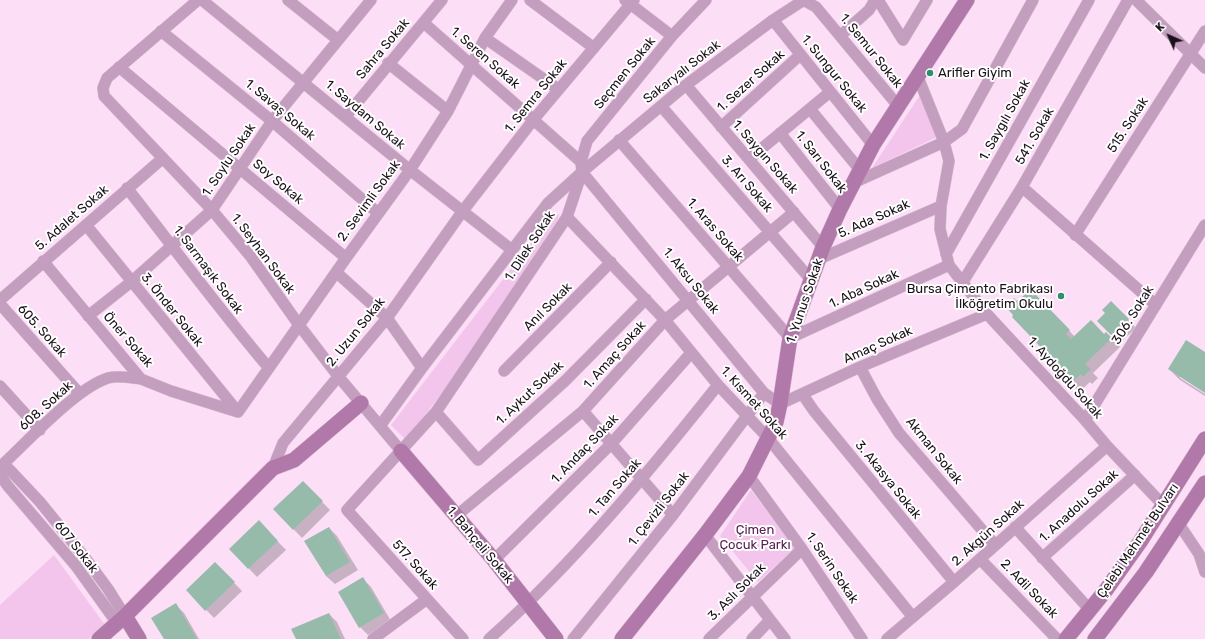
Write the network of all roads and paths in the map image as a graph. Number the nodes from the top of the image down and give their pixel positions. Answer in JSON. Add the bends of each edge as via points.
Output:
{"nodes":[{"id":1,"x":198,"y":0,"type":"edge"},
{"id":2,"x":202,"y":0,"type":"edge"},
{"id":3,"x":288,"y":0,"type":"edge"},
{"id":4,"x":371,"y":0,"type":"edge"},
{"id":5,"x":442,"y":0,"type":"edge"},
{"id":6,"x":512,"y":0,"type":"edge"},
{"id":7,"x":530,"y":0,"type":"edge"},
{"id":8,"x":706,"y":0,"type":"edge"},
{"id":9,"x":803,"y":0,"type":"edge"},
{"id":10,"x":874,"y":0,"type":"edge"},
{"id":11,"x":878,"y":0,"type":"edge"},
{"id":12,"x":927,"y":0,"type":"edge"},
{"id":13,"x":967,"y":0,"type":"edge"},
{"id":14,"x":1033,"y":0,"type":"edge"},
{"id":15,"x":1089,"y":0,"type":"edge"},
{"id":16,"x":1128,"y":0,"type":"edge"},
{"id":17,"x":1136,"y":0,"type":"edge"},
{"id":18,"x":630,"y":1,"type":"edge"},
{"id":19,"x":773,"y":20,"type":"junction"},
{"id":20,"x":424,"y":22,"type":"junction"},
{"id":21,"x":161,"y":31,"type":"junction"},
{"id":22,"x":1205,"y":31,"type":"edge"},
{"id":23,"x":672,"y":36,"type":"junction"},
{"id":24,"x":840,"y":36,"type":"junction"},
{"id":25,"x":485,"y":38,"type":"junction"},
{"id":26,"x":338,"y":40,"type":"junction"},
{"id":27,"x":594,"y":48,"type":"junction"},
{"id":28,"x":1190,"y":54,"type":"junction"},
{"id":29,"x":800,"y":55,"type":"junction"},
{"id":30,"x":388,"y":63,"type":"junction"},
{"id":31,"x":471,"y":64,"type":"junction"},
{"id":32,"x":119,"y":67,"type":"junction"},
{"id":33,"x":1205,"y":68,"type":"edge"},
{"id":34,"x":918,"y":77,"type":"junction"},
{"id":35,"x":304,"y":83,"type":"junction"},
{"id":36,"x":686,"y":85,"type":"junction"},
{"id":37,"x":558,"y":89,"type":"junction"},
{"id":38,"x":830,"y":92,"type":"junction"},
{"id":39,"x":661,"y":106,"type":"junction"},
{"id":40,"x":899,"y":107,"type":"junction"},
{"id":41,"x":810,"y":109,"type":"junction"},
{"id":42,"x":448,"y":112,"type":"junction"},
{"id":43,"x":346,"y":116,"type":"junction"},
{"id":44,"x":534,"y":120,"type":"junction"},
{"id":45,"x":272,"y":121,"type":"junction"},
{"id":46,"x":721,"y":127,"type":"junction"},
{"id":47,"x":780,"y":133,"type":"junction"},
{"id":48,"x":619,"y":140,"type":"junction"},
{"id":49,"x":944,"y":142,"type":"junction"},
{"id":50,"x":873,"y":145,"type":"junction"},
{"id":51,"x":163,"y":158,"type":"junction"},
{"id":52,"x":749,"y":159,"type":"junction"},
{"id":53,"x":582,"y":167,"type":"junction"},
{"id":54,"x":240,"y":169,"type":"junction"},
{"id":55,"x":410,"y":170,"type":"junction"},
{"id":56,"x":857,"y":177,"type":"junction"},
{"id":57,"x":1022,"y":187,"type":"junction"},
{"id":58,"x":127,"y":188,"type":"junction"},
{"id":59,"x":941,"y":206,"type":"junction"},
{"id":60,"x":840,"y":209,"type":"junction"},
{"id":61,"x":212,"y":210,"type":"junction"},
{"id":62,"x":462,"y":212,"type":"junction"},
{"id":63,"x":794,"y":212,"type":"junction"},
{"id":64,"x":378,"y":213,"type":"junction"},
{"id":65,"x":567,"y":217,"type":"junction"},
{"id":66,"x":86,"y":225,"type":"junction"},
{"id":67,"x":1205,"y":225,"type":"edge"},
{"id":68,"x":770,"y":233,"type":"junction"},
{"id":69,"x":1075,"y":235,"type":"junction"},
{"id":70,"x":173,"y":246,"type":"junction"},
{"id":71,"x":512,"y":250,"type":"junction"},
{"id":72,"x":821,"y":253,"type":"junction"},
{"id":73,"x":346,"y":258,"type":"junction"},
{"id":74,"x":947,"y":260,"type":"junction"},
{"id":75,"x":43,"y":261,"type":"junction"},
{"id":76,"x":611,"y":262,"type":"junction"},
{"id":77,"x":729,"y":267,"type":"junction"},
{"id":78,"x":336,"y":272,"type":"junction"},
{"id":79,"x":812,"y":281,"type":"junction"},
{"id":80,"x":131,"y":282,"type":"junction"},
{"id":81,"x":962,"y":284,"type":"junction"},
{"id":82,"x":646,"y":299,"type":"junction"},
{"id":83,"x":0,"y":300,"type":"edge"},
{"id":84,"x":689,"y":300,"type":"junction"},
{"id":85,"x":0,"y":304,"type":"edge"},
{"id":86,"x":1156,"y":305,"type":"junction"},
{"id":87,"x":987,"y":314,"type":"junction"},
{"id":88,"x":88,"y":316,"type":"junction"},
{"id":89,"x":387,"y":318,"type":"junction"},
{"id":90,"x":665,"y":320,"type":"junction"},
{"id":91,"x":299,"y":325,"type":"junction"},
{"id":92,"x":790,"y":338,"type":"junction"},
{"id":93,"x":691,"y":353,"type":"junction"},
{"id":94,"x":268,"y":367,"type":"junction"},
{"id":95,"x":860,"y":367,"type":"junction"},
{"id":96,"x":422,"y":368,"type":"junction"},
{"id":97,"x":504,"y":371,"type":"dead end"},
{"id":98,"x":338,"y":376,"type":"junction"},
{"id":99,"x":142,"y":379,"type":"junction"},
{"id":100,"x":718,"y":385,"type":"junction"},
{"id":101,"x":0,"y":386,"type":"edge"},
{"id":102,"x":79,"y":393,"type":"junction"},
{"id":103,"x":764,"y":393,"type":"junction"},
{"id":104,"x":803,"y":395,"type":"junction"},
{"id":105,"x":361,"y":403,"type":"junction"},
{"id":106,"x":780,"y":404,"type":"junction"},
{"id":107,"x":583,"y":411,"type":"junction"},
{"id":108,"x":238,"y":412,"type":"junction"},
{"id":109,"x":436,"y":412,"type":"junction"},
{"id":110,"x":746,"y":416,"type":"junction"},
{"id":111,"x":1085,"y":420,"type":"junction"},
{"id":112,"x":380,"y":426,"type":"junction"},
{"id":113,"x":40,"y":430,"type":"junction"},
{"id":114,"x":768,"y":438,"type":"junction"},
{"id":115,"x":1205,"y":439,"type":"edge"},
{"id":116,"x":612,"y":444,"type":"junction"},
{"id":117,"x":1107,"y":446,"type":"junction"},
{"id":118,"x":402,"y":452,"type":"junction"},
{"id":119,"x":0,"y":467,"type":"edge"},
{"id":120,"x":273,"y":468,"type":"junction"},
{"id":121,"x":1135,"y":475,"type":"junction"},
{"id":122,"x":749,"y":476,"type":"junction"},
{"id":123,"x":642,"y":480,"type":"junction"},
{"id":124,"x":1205,"y":483,"type":"edge"},
{"id":125,"x":1164,"y":506,"type":"junction"},
{"id":126,"x":347,"y":510,"type":"joint"},
{"id":127,"x":673,"y":515,"type":"junction"},
{"id":128,"x":456,"y":516,"type":"junction"},
{"id":129,"x":1179,"y":524,"type":"junction"},
{"id":130,"x":1015,"y":527,"type":"junction"},
{"id":131,"x":705,"y":535,"type":"junction"},
{"id":132,"x":995,"y":545,"type":"junction"},
{"id":133,"x":802,"y":549,"type":"junction"},
{"id":134,"x":1042,"y":558,"type":"junction"},
{"id":135,"x":980,"y":559,"type":"junction"},
{"id":136,"x":494,"y":560,"type":"junction"},
{"id":137,"x":1205,"y":572,"type":"edge"},
{"id":138,"x":954,"y":582,"type":"junction"},
{"id":139,"x":752,"y":596,"type":"junction"},
{"id":140,"x":427,"y":599,"type":"junction"},
{"id":141,"x":528,"y":604,"type":"junction"},
{"id":142,"x":1090,"y":610,"type":"junction"},
{"id":143,"x":912,"y":616,"type":"junction"},
{"id":144,"x":121,"y":620,"type":"junction"},
{"id":145,"x":770,"y":620,"type":"junction"},
{"id":146,"x":99,"y":639,"type":"edge"},
{"id":147,"x":127,"y":639,"type":"edge"},
{"id":148,"x":139,"y":639,"type":"edge"},
{"id":149,"x":373,"y":639,"type":"edge"},
{"id":150,"x":462,"y":639,"type":"edge"},
{"id":151,"x":489,"y":639,"type":"edge"},
{"id":152,"x":556,"y":639,"type":"edge"},
{"id":153,"x":573,"y":639,"type":"edge"},
{"id":154,"x":622,"y":639,"type":"edge"},
{"id":155,"x":709,"y":639,"type":"edge"},
{"id":156,"x":752,"y":639,"type":"edge"},
{"id":157,"x":785,"y":639,"type":"edge"},
{"id":158,"x":862,"y":639,"type":"edge"},
{"id":159,"x":887,"y":639,"type":"edge"},
{"id":160,"x":1057,"y":639,"type":"edge"},
{"id":161,"x":1066,"y":639,"type":"edge"},
{"id":162,"x":1095,"y":639,"type":"edge"}],
"edges":[{"from":1,"to":21,"type":"street"},
{"from":2,"to":35,"type":"street","name":"1. Saydam Sokak"},
{"from":3,"to":26,"type":"street"},
{"from":4,"to":26,"type":"street","name":"1. Soylu Sokak"},
{"from":5,"to":20,"type":"street","name":"Sahra Sokak"},
{"from":6,"to":25,"type":"street","name":"2. Sevimli Sokak"},
{"from":7,"to":27,"type":"street"},
{"from":8,"to":23,"type":"street","name":"Seçmen Sokak"},
{"from":9,"to":19,"type":"street","name":"Sakaryalı Sokak"},
{"from":9,"to":24,"type":"street","name":"1. Semur Sokak","via":[[816,7]]},
{"from":10,"to":24,"type":"street","via":[[869,10]]},
{"from":11,"to":12,"type":"street","via":[[902,40]]},
{"from":13,"to":34,"type":"street","name":"1. Yunus Sokak"},
{"from":14,"to":49,"type":"street","via":[[962,129]]},
{"from":15,"to":74,"type":"street","name":"1. Saygılı Sokak"},
{"from":16,"to":57,"type":"street","name":"541. Sokak"},
{"from":17,"to":28,"type":"street"},
{"from":18,"to":23,"type":"street"},
{"from":18,"to":27,"type":"street","name":"1. Semra Sokak"},
{"from":19,"to":29,"type":"street","name":"1. Sungur Sokak"},
{"from":19,"to":36,"type":"street","name":"Sakaryalı Sokak"},
{"from":20,"to":30,"type":"street","name":"Sahra Sokak"},
{"from":20,"to":31,"type":"street","name":"1. Seren Sokak"},
{"from":21,"to":32,"type":"street"},
{"from":21,"to":45,"type":"street","name":"1. Savaş Sokak"},
{"from":22,"to":28,"type":"street","name":"515. Sokak"},
{"from":23,"to":53,"type":"street","name":"Seçmen Sokak","via":[[587,141]]},
{"from":24,"to":40,"type":"street","name":"1. Semur Sokak"},
{"from":25,"to":31,"type":"street","name":"2. Sevimli Sokak"},
{"from":25,"to":37,"type":"street"},
{"from":26,"to":35,"type":"street","name":"1. Soylu Sokak"},
{"from":27,"to":37,"type":"street","name":"1. Semra Sokak"},
{"from":28,"to":33,"type":"street"},
{"from":28,"to":69,"type":"street","name":"515. Sokak"},
{"from":29,"to":38,"type":"street","name":"1. Sungur Sokak"},
{"from":29,"to":46,"type":"street","name":"1. Sezer Sokak"},
{"from":30,"to":42,"type":"street"},
{"from":30,"to":43,"type":"street","name":"Sahra Sokak"},
{"from":31,"to":42,"type":"street","name":"2. Sevimli Sokak"},
{"from":31,"to":44,"type":"street","name":"1. Seren Sokak"},
{"from":32,"to":51,"type":"street","name":"1. Seyhan Sokak","via":[[107,78],[103,88],[104,96]]},
{"from":32,"to":54,"type":"street","name":"Soy Sokak"},
{"from":34,"to":40,"type":"street","name":"1. Yunus Sokak"},
{"from":34,"to":49,"type":"street"},
{"from":35,"to":43,"type":"street","name":"1. Saydam Sokak"},
{"from":35,"to":45,"type":"street","name":"1. Soylu Sokak"},
{"from":36,"to":39,"type":"street","name":"Sakaryalı Sokak"},
{"from":36,"to":46,"type":"street","name":"1. Saygın Sokak"},
{"from":37,"to":44,"type":"street","name":"1. Semra Sokak"},
{"from":38,"to":41,"type":"street"},
{"from":38,"to":50,"type":"street","name":"1. Sungur Sokak"},
{"from":39,"to":48,"type":"street","name":"Sakaryalı Sokak"},
{"from":39,"to":68,"type":"street","name":"3. Arı Sokak"},
{"from":40,"to":50,"type":"street","name":"1. Yunus Sokak"},
{"from":41,"to":47,"type":"street"},
{"from":41,"to":56,"type":"street"},
{"from":42,"to":55,"type":"street","name":"2. Sevimli Sokak"},
{"from":43,"to":55,"type":"street","name":"1. Saydam Sokak"},
{"from":44,"to":53,"type":"street","name":"1. Seren Sokak"},
{"from":44,"to":62,"type":"street","name":"1. Semra Sokak"},
{"from":45,"to":54,"type":"street","name":"1. Soylu Sokak"},
{"from":45,"to":64,"type":"street","name":"1. Savaş Sokak"},
{"from":46,"to":52,"type":"street","name":"1. Saygın Sokak"},
{"from":47,"to":52,"type":"street"},
{"from":47,"to":60,"type":"street","name":"1. Sarı Sokak"},
{"from":48,"to":53,"type":"street","name":"Sakaryalı Sokak"},
{"from":48,"to":77,"type":"street","name":"1. Aras Sokak"},
{"from":49,"to":56,"type":"street"},
{"from":49,"to":59,"type":"street","via":[[949,161]]},
{"from":50,"to":56,"type":"street","name":"1. Yunus Sokak"},
{"from":51,"to":58,"type":"street","name":"5. Adalet Sokak"},
{"from":51,"to":61,"type":"street","name":"1. Seyhan Sokak"},
{"from":52,"to":63,"type":"street","name":"1. Saygın Sokak"},
{"from":53,"to":65,"type":"street","name":"1. Dilek Sokak"},
{"from":53,"to":71,"type":"street","name":"1. Dilek Sokak","via":[[548,204]]},
{"from":53,"to":84,"type":"street","name":"1. Aksu Sokak"},
{"from":54,"to":61,"type":"street","name":"1. Soylu Sokak"},
{"from":54,"to":73,"type":"street","name":"Soy Sokak"},
{"from":55,"to":62,"type":"street","name":"1. Saydam Sokak"},
{"from":55,"to":64,"type":"street","name":"2. Sevimli Sokak"},
{"from":56,"to":60,"type":"street","name":"1. Yunus Sokak"},
{"from":57,"to":69,"type":"street"},
{"from":57,"to":81,"type":"street","name":"541. Sokak"},
{"from":58,"to":66,"type":"street","name":"5. Adalet Sokak"},
{"from":58,"to":70,"type":"street","name":"1. Sarmaşık Sokak"},
{"from":59,"to":72,"type":"street","name":"5. Ada Sokak"},
{"from":59,"to":74,"type":"street","via":[[940,229]]},
{"from":60,"to":72,"type":"street","name":"1. Yunus Sokak"},
{"from":61,"to":70,"type":"street","name":"1. Soylu Sokak"},
{"from":61,"to":91,"type":"street","name":"1. Seyhan Sokak","via":[[251,257]]},
{"from":62,"to":71,"type":"street","name":"1. Saydam Sokak"},
{"from":62,"to":89,"type":"street","name":"2. Uzun Sokak"},
{"from":63,"to":68,"type":"street","name":"1. Amaç Sokak"},
{"from":63,"to":72,"type":"street","name":"1. Saygın Sokak"},
{"from":64,"to":73,"type":"street","name":"2. Sevimli Sokak"},
{"from":65,"to":76,"type":"street","name":"1. Kısmet Sokak"},
{"from":65,"to":109,"type":"street","name":"1. Dilek Sokak"},
{"from":66,"to":75,"type":"street","name":"5. Adalet Sokak"},
{"from":66,"to":80,"type":"street","name":"3. Önder Sokak"},
{"from":67,"to":86,"type":"street","name":"306. Sokak"},
{"from":68,"to":77,"type":"street","name":"1. Amaç Sokak"},
{"from":68,"to":79,"type":"street","name":"3. Arı Sokak"},
{"from":69,"to":86,"type":"street"},
{"from":70,"to":80,"type":"street","name":"1. Soylu Sokak"},
{"from":70,"to":94,"type":"street","name":"1. Sarmaşık Sokak","via":[[222,312]]},
{"from":71,"to":96,"type":"street","name":"1. Dilek Sokak"},
{"from":72,"to":79,"type":"street","name":"1. Yunus Sokak"},
{"from":73,"to":78,"type":"street","name":"2. Sevimli Sokak"},
{"from":74,"to":81,"type":"street","name":"1. Aydoğdu Sokak"},
{"from":74,"to":92,"type":"street","name":"1. Aba Sokak"},
{"from":75,"to":83,"type":"street","name":"5. Adalet Sokak"},
{"from":75,"to":88,"type":"street","name":"Öner Sokak"},
{"from":76,"to":82,"type":"street","name":"1. Kısmet Sokak"},
{"from":76,"to":97,"type":"street","name":"Anıl Sokak"},
{"from":77,"to":84,"type":"street","name":"1. Amaç Sokak"},
{"from":77,"to":92,"type":"street","name":"1. Aras Sokak"},
{"from":78,"to":89,"type":"street"},
{"from":78,"to":91,"type":"street","name":"2. Sevimli Sokak"},
{"from":79,"to":92,"type":"street","name":"1. Yunus Sokak"},
{"from":80,"to":88,"type":"street","name":"1. Soylu Sokak"},
{"from":80,"to":108,"type":"street","name":"3. Önder Sokak"},
{"from":81,"to":87,"type":"street","name":"1. Aydoğdu Sokak"},
{"from":82,"to":90,"type":"street","name":"1. Kısmet Sokak"},
{"from":82,"to":109,"type":"street","name":"1. Aykut Sokak","via":[[566,380],[478,460]]},
{"from":84,"to":90,"type":"street","name":"1. Amaç Sokak"},
{"from":84,"to":103,"type":"street","name":"1. Aksu Sokak"},
{"from":85,"to":102,"type":"street","name":"605. Sokak"},
{"from":86,"to":111,"type":"street","name":"306. Sokak"},
{"from":87,"to":95,"type":"street","name":"Amaç Sokak"},
{"from":87,"to":111,"type":"street","name":"1. Aydoğdu Sokak"},
{"from":88,"to":99,"type":"street","name":"Öner Sokak"},
{"from":89,"to":96,"type":"street"},
{"from":89,"to":98,"type":"street","name":"2. Uzun Sokak"},
{"from":90,"to":93,"type":"street","name":"1. Kısmet Sokak"},
{"from":90,"to":107,"type":"street","name":"1. Amaç Sokak"},
{"from":91,"to":94,"type":"street","name":"2. Sevimli Sokak"},
{"from":91,"to":98,"type":"street","name":"1. Seyhan Sokak"},
{"from":92,"to":106,"type":"street","name":"1. Yunus Sokak"},
{"from":93,"to":100,"type":"street","name":"1. Kısmet Sokak"},
{"from":93,"to":116,"type":"street","name":"1. Andaç Sokak"},
{"from":94,"to":108,"type":"street","name":"2. Sevimli Sokak"},
{"from":95,"to":104,"type":"street","name":"Amaç Sokak"},
{"from":95,"to":132,"type":"street","name":"Akman Sokak","via":[[899,432]]},
{"from":96,"to":112,"type":"street","name":"1. Dilek Sokak"},
{"from":98,"to":105,"type":"street","name":"1. Seyhan Sokak"},
{"from":98,"to":120,"type":"street","name":"2. Uzun Sokak","via":[[283,443]]},
{"from":99,"to":102,"type":"street","name":"608. Sokak","via":[[108,378]]},
{"from":99,"to":108,"type":"street","name":"Öner Sokak"},
{"from":100,"to":110,"type":"street","name":"1. Kısmet Sokak"},
{"from":100,"to":123,"type":"street","name":"1. Tan Sokak"},
{"from":101,"to":113,"type":"street"},
{"from":102,"to":113,"type":"street","name":"608. Sokak"},
{"from":103,"to":106,"type":"street","name":"1. Aksu Sokak"},
{"from":103,"to":110,"type":"street","name":"1. Çevizli Sokak"},
{"from":104,"to":106,"type":"street","name":"Amaç Sokak"},
{"from":104,"to":138,"type":"street","name":"3. Akasya Sokak","via":[[818,417]]},
{"from":105,"to":112,"type":"street","name":"1. Seyhan Sokak"},
{"from":105,"to":120,"type":"street","via":[[294,460]]},
{"from":106,"to":114,"type":"street","name":"1. Yunus Sokak","via":[[776,422]]},
{"from":107,"to":116,"type":"street"},
{"from":107,"to":128,"type":"street","name":"1. Amaç Sokak"},
{"from":109,"to":118,"type":"street","name":"1. Dilek Sokak"},
{"from":110,"to":114,"type":"street","name":"1. Kısmet Sokak"},
{"from":110,"to":127,"type":"street","name":"1. Çevizli Sokak"},
{"from":111,"to":117,"type":"street","name":"1. Aydoğdu Sokak"},
{"from":112,"to":118,"type":"street","name":"1. Seyhan Sokak"},
{"from":113,"to":119,"type":"street","name":"608. Sokak"},
{"from":114,"to":122,"type":"street","name":"1. Yunus Sokak"},
{"from":114,"to":143,"type":"street","name":"1. Kısmet Sokak"},
{"from":115,"to":125,"type":"street","name":"Çelebi Mehmet Bulvarı"},
{"from":116,"to":123,"type":"street"},
{"from":116,"to":136,"type":"street","name":"1. Andaç Sokak"},
{"from":117,"to":121,"type":"street","name":"1. Aydoğdu Sokak"},
{"from":117,"to":130,"type":"street","name":"2. Akgün Sokak"},
{"from":118,"to":126,"type":"street","name":"1. Dilek Sokak"},
{"from":118,"to":128,"type":"street","name":"1. Bahçeli Sokak"},
{"from":119,"to":144,"type":"street","name":"607 Sokak","via":[[9,469],[40,502],[90,565],[108,589]]},
{"from":120,"to":144,"type":"street"},
{"from":121,"to":125,"type":"street","name":"1. Aydoğdu Sokak"},
{"from":121,"to":134,"type":"street","name":"1. Anadolu Sokak"},
{"from":122,"to":131,"type":"street","name":"1. Yunus Sokak"},
{"from":122,"to":133,"type":"street","name":"1. Serin Sokak"},
{"from":123,"to":127,"type":"street"},
{"from":123,"to":141,"type":"street","name":"1. Tan Sokak"},
{"from":124,"to":129,"type":"street","name":"Çelebi Mehmet Bulvarı"},
{"from":125,"to":142,"type":"street","name":"Çelebi Mehmet Bulvarı"},
{"from":126,"to":140,"type":"street","name":"517. Sokak"},
{"from":127,"to":153,"type":"street","name":"1. Çevizli Sokak"},
{"from":128,"to":136,"type":"street","name":"1. Bahçeli Sokak"},
{"from":129,"to":137,"type":"street","via":[[1199,554]]},
{"from":129,"to":162,"type":"street","name":"Çelebi Mehmet Bulvarı","via":[[1129,596]]},
{"from":130,"to":132,"type":"street","name":"2. Akgün Sokak"},
{"from":130,"to":134,"type":"street"},
{"from":131,"to":139,"type":"street"},
{"from":131,"to":154,"type":"street","name":"1. Yunus Sokak"},
{"from":132,"to":135,"type":"street","name":"2. Akgün Sokak"},
{"from":133,"to":139,"type":"street","name":"3. Aslı Sokak"},
{"from":133,"to":158,"type":"street","name":"1. Serin Sokak"},
{"from":134,"to":142,"type":"street"},
{"from":135,"to":138,"type":"street","name":"2. Akgün Sokak"},
{"from":135,"to":160,"type":"street","name":"2. Adil Sokak"},
{"from":136,"to":141,"type":"street","name":"1. Bahçeli Sokak"},
{"from":138,"to":143,"type":"street","name":"2. Akgün Sokak"},
{"from":139,"to":145,"type":"street"},
{"from":139,"to":155,"type":"street","name":"3. Aslı Sokak"},
{"from":140,"to":149,"type":"street"},
{"from":140,"to":150,"type":"street","name":"517. Sokak"},
{"from":141,"to":151,"type":"street","name":"1. Tan Sokak"},
{"from":141,"to":152,"type":"street","name":"1. Bahçeli Sokak"},
{"from":142,"to":161,"type":"street","name":"Çelebi Mehmet Bulvarı"},
{"from":143,"to":159,"type":"street","name":"2. Akgün Sokak"},
{"from":144,"to":146,"type":"street"},
{"from":144,"to":147,"type":"street"},
{"from":144,"to":148,"type":"street","name":"607 Sokak"},
{"from":145,"to":156,"type":"street"},
{"from":145,"to":157,"type":"street"}]}
